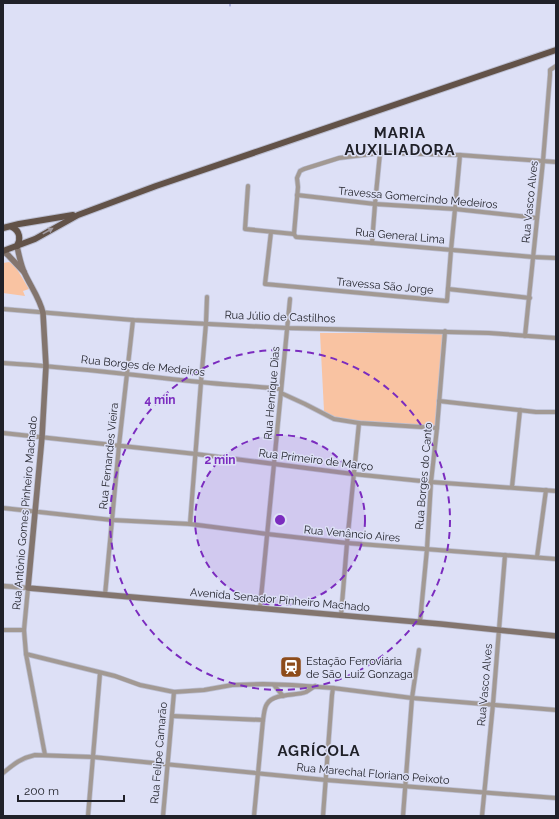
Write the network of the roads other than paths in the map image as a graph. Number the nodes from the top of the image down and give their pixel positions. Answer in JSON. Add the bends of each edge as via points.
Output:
{"nodes":[{"id":1,"x":556,"y":50,"type":"edge"},
{"id":2,"x":556,"y":66,"type":"edge"},
{"id":3,"x":380,"y":153,"type":"junction"},
{"id":4,"x":460,"y":155,"type":"junction"},
{"id":5,"x":544,"y":161,"type":"junction"},
{"id":6,"x":556,"y":162,"type":"edge"},
{"id":7,"x":248,"y":186,"type":"dead end"},
{"id":8,"x":297,"y":195,"type":"junction"},
{"id":9,"x":375,"y":204,"type":"junction"},
{"id":10,"x":455,"y":209,"type":"junction"},
{"id":11,"x":78,"y":215,"type":"junction"},
{"id":12,"x":537,"y":218,"type":"junction"},
{"id":13,"x":12,"y":227,"type":"junction"},
{"id":14,"x":3,"y":228,"type":"edge"},
{"id":15,"x":271,"y":232,"type":"junction"},
{"id":16,"x":294,"y":234,"type":"junction"},
{"id":17,"x":372,"y":243,"type":"junction"},
{"id":18,"x":17,"y":246,"type":"junction"},
{"id":19,"x":451,"y":250,"type":"junction"},
{"id":20,"x":3,"y":251,"type":"edge"},
{"id":21,"x":533,"y":257,"type":"junction"},
{"id":22,"x":556,"y":258,"type":"edge"},
{"id":23,"x":25,"y":274,"type":"junction"},
{"id":24,"x":448,"y":289,"type":"junction"},
{"id":25,"x":207,"y":297,"type":"dead end"},
{"id":26,"x":530,"y":298,"type":"junction"},
{"id":27,"x":290,"y":299,"type":"dead end"},
{"id":28,"x":3,"y":309,"type":"edge"},
{"id":29,"x":43,"y":313,"type":"junction"},
{"id":30,"x":133,"y":320,"type":"junction"},
{"id":31,"x":206,"y":323,"type":"junction"},
{"id":32,"x":287,"y":328,"type":"junction"},
{"id":33,"x":445,"y":331,"type":"junction"},
{"id":34,"x":525,"y":336,"type":"junction"},
{"id":35,"x":556,"y":338,"type":"edge"},
{"id":36,"x":3,"y":363,"type":"edge"},
{"id":37,"x":46,"y":366,"type":"junction"},
{"id":38,"x":127,"y":373,"type":"junction"},
{"id":39,"x":201,"y":382,"type":"junction"},
{"id":40,"x":281,"y":391,"type":"junction"},
{"id":41,"x":439,"y":401,"type":"junction"},
{"id":42,"x":520,"y":410,"type":"junction"},
{"id":43,"x":556,"y":412,"type":"edge"},
{"id":44,"x":359,"y":424,"type":"junction"},
{"id":45,"x":437,"y":428,"type":"junction"},
{"id":46,"x":3,"y":433,"type":"edge"},
{"id":47,"x":42,"y":437,"type":"junction"},
{"id":48,"x":119,"y":445,"type":"junction"},
{"id":49,"x":196,"y":454,"type":"junction"},
{"id":50,"x":274,"y":464,"type":"junction"},
{"id":51,"x":353,"y":474,"type":"junction"},
{"id":52,"x":431,"y":482,"type":"junction"},
{"id":53,"x":512,"y":487,"type":"junction"},
{"id":54,"x":546,"y":490,"type":"junction"},
{"id":55,"x":556,"y":491,"type":"edge"},
{"id":56,"x":3,"y":508,"type":"edge"},
{"id":57,"x":35,"y":511,"type":"junction"},
{"id":58,"x":112,"y":520,"type":"junction"},
{"id":59,"x":190,"y":524,"type":"junction"},
{"id":60,"x":267,"y":534,"type":"junction"},
{"id":61,"x":347,"y":543,"type":"junction"},
{"id":62,"x":427,"y":549,"type":"junction"},
{"id":63,"x":505,"y":555,"type":"junction"},
{"id":64,"x":537,"y":558,"type":"junction"},
{"id":65,"x":556,"y":559,"type":"edge"},
{"id":66,"x":3,"y":586,"type":"edge"},
{"id":67,"x":28,"y":588,"type":"junction"},
{"id":68,"x":105,"y":595,"type":"junction"},
{"id":69,"x":260,"y":608,"type":"junction"},
{"id":70,"x":341,"y":616,"type":"junction"},
{"id":71,"x":420,"y":622,"type":"junction"},
{"id":72,"x":3,"y":630,"type":"edge"},
{"id":73,"x":24,"y":630,"type":"junction"},
{"id":74,"x":498,"y":630,"type":"junction"},
{"id":75,"x":556,"y":636,"type":"edge"},
{"id":76,"x":419,"y":650,"type":"dead end"},
{"id":77,"x":26,"y":654,"type":"junction"},
{"id":78,"x":100,"y":673,"type":"junction"},
{"id":79,"x":274,"y":684,"type":"junction"},
{"id":80,"x":315,"y":686,"type":"junction"},
{"id":81,"x":334,"y":688,"type":"junction"},
{"id":82,"x":174,"y":692,"type":"junction"},
{"id":83,"x":283,"y":696,"type":"junction"},
{"id":84,"x":412,"y":698,"type":"junction"},
{"id":85,"x":493,"y":704,"type":"junction"},
{"id":86,"x":556,"y":710,"type":"edge"},
{"id":87,"x":172,"y":716,"type":"junction"},
{"id":88,"x":263,"y":720,"type":"junction"},
{"id":89,"x":45,"y":755,"type":"junction"},
{"id":90,"x":93,"y":757,"type":"junction"},
{"id":91,"x":167,"y":765,"type":"junction"},
{"id":92,"x":3,"y":773,"type":"edge"},
{"id":93,"x":258,"y":773,"type":"junction"},
{"id":94,"x":326,"y":780,"type":"junction"},
{"id":95,"x":405,"y":786,"type":"junction"},
{"id":96,"x":484,"y":792,"type":"junction"},
{"id":97,"x":556,"y":798,"type":"edge"},
{"id":98,"x":88,"y":816,"type":"edge"},
{"id":99,"x":163,"y":816,"type":"edge"},
{"id":100,"x":254,"y":816,"type":"edge"},
{"id":101,"x":323,"y":816,"type":"edge"},
{"id":102,"x":403,"y":816,"type":"edge"},
{"id":103,"x":482,"y":816,"type":"edge"}],
"edges":[{"from":1,"to":11,"type":"highway","via":[[172,180]]},
{"from":2,"to":5,"type":"street","name":"Rua Vasco Alves","via":[[550,70]]},
{"from":3,"to":4,"type":"street"},
{"from":3,"to":8,"type":"street","via":[[339,158],[304,168],[297,178]]},
{"from":3,"to":9,"type":"street"},
{"from":4,"to":5,"type":"street"},
{"from":4,"to":10,"type":"street"},
{"from":5,"to":6,"type":"street"},
{"from":5,"to":12,"type":"street","name":"Rua Vasco Alves"},
{"from":7,"to":15,"type":"street","name":"Rua General Lima","via":[[245,229]]},
{"from":8,"to":9,"type":"street","name":"Travessa Gomercindo Medeiros"},
{"from":8,"to":16,"type":"street"},
{"from":9,"to":10,"type":"street","name":"Travessa Gomercindo Medeiros"},
{"from":9,"to":17,"type":"street"},
{"from":10,"to":12,"type":"street","name":"Travessa Gomercindo Medeiros"},
{"from":10,"to":19,"type":"street"},
{"from":11,"to":13,"type":"highway"},
{"from":18,"to":11,"type":"highway","one_way":true},
{"from":12,"to":21,"type":"street","name":"Rua Vasco Alves"},
{"from":13,"to":14,"type":"highway"},
{"from":13,"to":18,"type":"highway","via":[[19,234]]},
{"from":15,"to":16,"type":"street","name":"Rua General Lima"},
{"from":15,"to":24,"type":"street","name":"Travessa São Jorge","via":[[265,284],[447,301]]},
{"from":16,"to":17,"type":"street","name":"Rua General Lima","via":[[296,237]]},
{"from":17,"to":19,"type":"street","name":"Rua General Lima"},
{"from":18,"to":20,"type":"highway"},
{"from":18,"to":23,"type":"main road","name":"Rua Antônio Gomes Pinheiro Machado"},
{"from":19,"to":21,"type":"street","name":"Rua General Lima"},
{"from":19,"to":24,"type":"street"},
{"from":20,"to":23,"type":"main road","name":"Rua Antônio Gomes Pinheiro Machado"},
{"from":21,"to":22,"type":"street","name":"Rua General Lima"},
{"from":21,"to":26,"type":"street","name":"Rua Vasco Alves"},
{"from":23,"to":29,"type":"main road","name":"Rua Antônio Gomes Pinheiro Machado","via":[[42,305]]},
{"from":24,"to":26,"type":"street"},
{"from":25,"to":31,"type":"street"},
{"from":26,"to":34,"type":"street","name":"Rua Vasco Alves"},
{"from":27,"to":32,"type":"street","name":"Rua Henrique Dias"},
{"from":28,"to":29,"type":"street","name":"Rua Júlio de Castilhos"},
{"from":29,"to":30,"type":"street","name":"Rua Júlio de Castilhos"},
{"from":29,"to":37,"type":"main road","name":"Rua Antônio Gomes Pinheiro Machado"},
{"from":30,"to":31,"type":"street","name":"Rua Júlio de Castilhos"},
{"from":30,"to":38,"type":"street","name":"Rua Fernandes Vieira"},
{"from":31,"to":32,"type":"street","name":"Rua Júlio de Castilhos"},
{"from":31,"to":39,"type":"street"},
{"from":32,"to":33,"type":"street","name":"Rua Júlio de Castilhos"},
{"from":32,"to":40,"type":"street","name":"Rua Henrique Dias"},
{"from":33,"to":34,"type":"street","name":"Rua Júlio de Castilhos"},
{"from":33,"to":41,"type":"street","name":"Rua Borges do Canto"},
{"from":34,"to":35,"type":"street","name":"Rua Júlio de Castilhos"},
{"from":36,"to":37,"type":"street","name":"Rua Borges de Medeiros"},
{"from":37,"to":38,"type":"street","name":"Rua Borges de Medeiros"},
{"from":37,"to":47,"type":"main road","name":"Rua Antônio Gomes Pinheiro Machado"},
{"from":38,"to":39,"type":"street","name":"Rua Borges de Medeiros"},
{"from":38,"to":48,"type":"street","name":"Rua Fernandes Vieira"},
{"from":39,"to":40,"type":"street","name":"Rua Borges de Medeiros"},
{"from":39,"to":49,"type":"street"},
{"from":40,"to":44,"type":"street","name":"Rua Borges de Medeiros","via":[[334,419]]},
{"from":40,"to":50,"type":"street","name":"Rua Henrique Dias"},
{"from":41,"to":42,"type":"street"},
{"from":41,"to":45,"type":"street","name":"Rua Borges do Canto"},
{"from":42,"to":43,"type":"street"},
{"from":42,"to":53,"type":"street"},
{"from":44,"to":45,"type":"street","name":"Rua Borges de Medeiros"},
{"from":44,"to":51,"type":"street"},
{"from":45,"to":52,"type":"street","name":"Rua Borges do Canto"},
{"from":46,"to":47,"type":"street","name":"Rua Primeiro de Março"},
{"from":47,"to":48,"type":"street","name":"Rua Primeiro de Março"},
{"from":47,"to":57,"type":"main road","name":"Rua Antônio Gomes Pinheiro Machado"},
{"from":48,"to":49,"type":"street","name":"Rua Primeiro de Março"},
{"from":48,"to":58,"type":"street","name":"Rua Fernandes Vieira"},
{"from":49,"to":50,"type":"street","name":"Rua Primeiro de Março"},
{"from":49,"to":59,"type":"street"},
{"from":50,"to":51,"type":"street","name":"Rua Primeiro de Março"},
{"from":50,"to":60,"type":"street","name":"Rua Henrique Dias"},
{"from":51,"to":52,"type":"street","name":"Rua Primeiro de Março"},
{"from":51,"to":61,"type":"street"},
{"from":52,"to":53,"type":"street","name":"Rua Primeiro de Março"},
{"from":52,"to":62,"type":"street","name":"Rua Borges do Canto"},
{"from":53,"to":54,"type":"street","name":"Rua Primeiro de Março"},
{"from":54,"to":55,"type":"street","name":"Rua Primeiro de Março"},
{"from":54,"to":64,"type":"street"},
{"from":56,"to":57,"type":"street","name":"Rua Venâncio Aires"},
{"from":57,"to":58,"type":"street","name":"Rua Venâncio Aires"},
{"from":57,"to":67,"type":"main road","name":"Rua Antônio Gomes Pinheiro Machado"},
{"from":58,"to":59,"type":"street","name":"Rua Venâncio Aires"},
{"from":58,"to":68,"type":"street","name":"Rua Fernandes Vieira"},
{"from":59,"to":60,"type":"street","name":"Rua Venâncio Aires"},
{"from":60,"to":61,"type":"street","name":"Rua Venâncio Aires"},
{"from":60,"to":69,"type":"street","name":"Rua Henrique Dias"},
{"from":61,"to":62,"type":"street","name":"Rua Venâncio Aires"},
{"from":61,"to":70,"type":"street"},
{"from":62,"to":63,"type":"street","name":"Rua Venâncio Aires"},
{"from":62,"to":71,"type":"street","name":"Rua Borges do Canto"},
{"from":63,"to":64,"type":"street","name":"Rua Venâncio Aires"},
{"from":63,"to":74,"type":"street","name":"Rua Vasco Alves"},
{"from":64,"to":65,"type":"street","name":"Rua Venâncio Aires"},
{"from":66,"to":67,"type":"street","name":"Avenida Senador Pinheiro Machado"},
{"from":67,"to":68,"type":"main road","name":"Avenida Senador Pinheiro Machado"},
{"from":67,"to":73,"type":"street","name":"Rua Antônio Gomes Pinheiro Machado"},
{"from":68,"to":69,"type":"main road","name":"Avenida Senador Pinheiro Machado"},
{"from":69,"to":70,"type":"main road","name":"Avenida Senador Pinheiro Machado"},
{"from":70,"to":71,"type":"main road","name":"Avenida Senador Pinheiro Machado"},
{"from":71,"to":74,"type":"main road","name":"Avenida Senador Pinheiro Machado"},
{"from":72,"to":73,"type":"street"},
{"from":73,"to":77,"type":"street","name":"Rua Antônio Gomes Pinheiro Machado"},
{"from":74,"to":75,"type":"main road","name":"Avenida Senador Pinheiro Machado"},
{"from":74,"to":85,"type":"street","name":"Rua Vasco Alves"},
{"from":76,"to":84,"type":"street"},
{"from":77,"to":78,"type":"street"},
{"from":77,"to":89,"type":"street","name":"Rua Antônio Gomes Pinheiro Machado"},
{"from":78,"to":82,"type":"street"},
{"from":78,"to":90,"type":"street"},
{"from":79,"to":80,"type":"street"},
{"from":79,"to":82,"type":"street","via":[[232,685]]},
{"from":79,"to":83,"type":"street"},
{"from":80,"to":81,"type":"street"},
{"from":80,"to":83,"type":"street","via":[[307,692]]},
{"from":81,"to":84,"type":"street"},
{"from":81,"to":94,"type":"street"},
{"from":82,"to":87,"type":"street","name":"Rua Felipe Camarão"},
{"from":83,"to":88,"type":"street","via":[[268,701]]},
{"from":84,"to":85,"type":"street"},
{"from":84,"to":95,"type":"street"},
{"from":85,"to":86,"type":"street"},
{"from":85,"to":96,"type":"street","name":"Rua Vasco Alves"},
{"from":87,"to":88,"type":"street"},
{"from":87,"to":91,"type":"street","name":"Rua Felipe Camarão"},
{"from":88,"to":93,"type":"street"},
{"from":89,"to":90,"type":"street","name":"Rua Marechal Floriano Peixoto"},
{"from":89,"to":92,"type":"street","name":"Rua Marechal Floriano Peixoto","via":[[26,757]]},
{"from":90,"to":91,"type":"street","name":"Rua Marechal Floriano Peixoto"},
{"from":90,"to":98,"type":"street"},
{"from":91,"to":93,"type":"street","name":"Rua Marechal Floriano Peixoto"},
{"from":91,"to":99,"type":"street","name":"Rua Felipe Camarão"},
{"from":93,"to":94,"type":"street","name":"Rua Marechal Floriano Peixoto"},
{"from":93,"to":100,"type":"street"},
{"from":94,"to":95,"type":"street","name":"Rua Marechal Floriano Peixoto"},
{"from":94,"to":101,"type":"street"},
{"from":95,"to":96,"type":"street","name":"Rua Marechal Floriano Peixoto"},
{"from":95,"to":102,"type":"street"},
{"from":96,"to":97,"type":"street","name":"Rua Marechal Floriano Peixoto"},
{"from":96,"to":103,"type":"street","name":"Rua Vasco Alves"}]}
